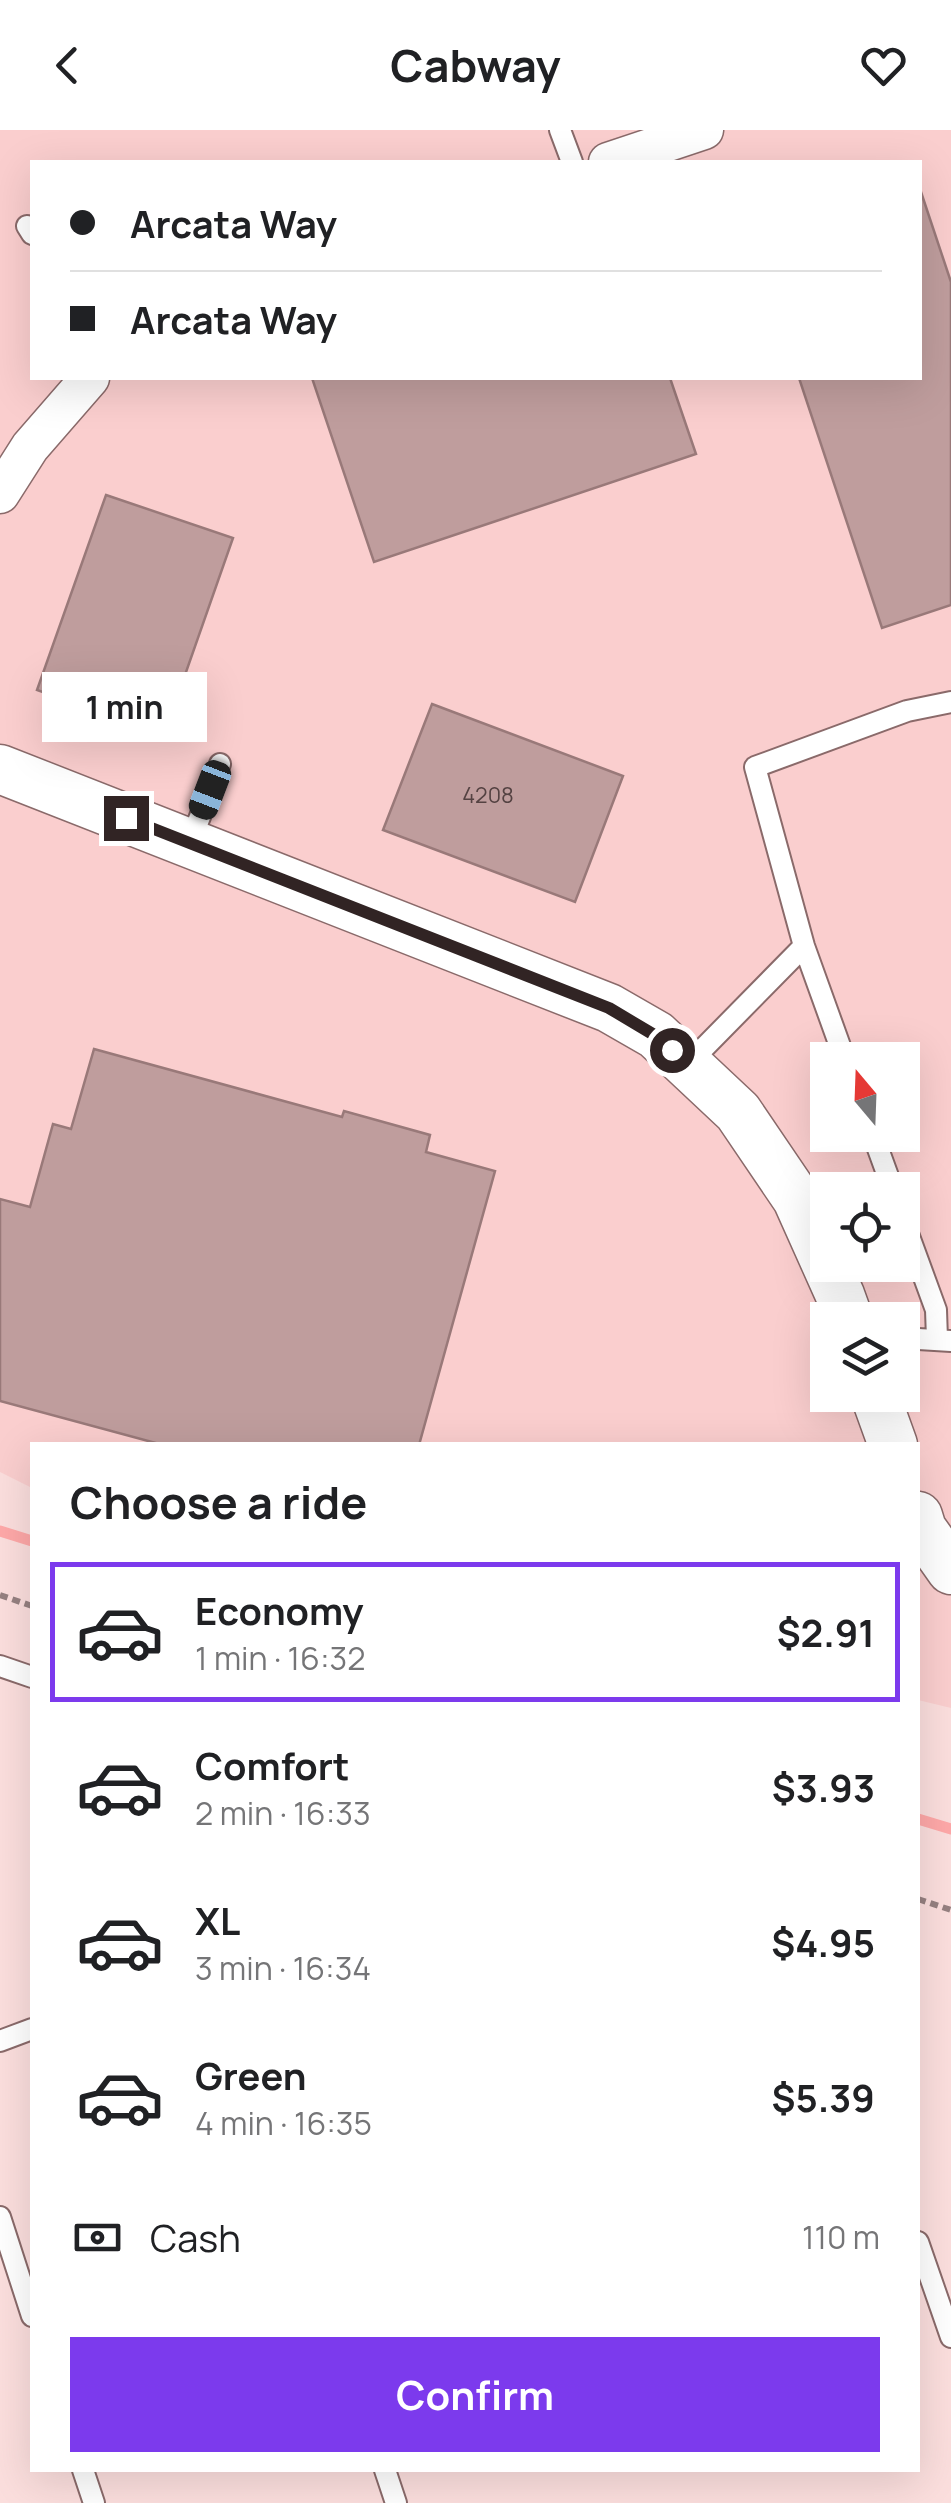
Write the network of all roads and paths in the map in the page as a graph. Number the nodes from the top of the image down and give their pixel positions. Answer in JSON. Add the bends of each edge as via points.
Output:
{"nodes":[{"id":1,"x":560,"y":130,"type":"edge"},
{"id":2,"x":704,"y":130,"type":"edge"},
{"id":3,"x":571,"y":160,"type":"edge"},
{"id":4,"x":614,"y":160,"type":"edge"},
{"id":5,"x":88,"y":380,"type":"edge"},
{"id":6,"x":0,"y":494,"type":"edge"},
{"id":7,"x":951,"y":702,"type":"edge"},
{"id":8,"x":220,"y":764,"type":"dead end"},
{"id":9,"x":0,"y":769,"type":"edge"},
{"id":10,"x":190,"y":843,"type":"junction"},
{"id":11,"x":804,"y":946,"type":"junction"},
{"id":12,"x":839,"y":1042,"type":"edge"},
{"id":13,"x":687,"y":1064,"type":"junction"},
{"id":14,"x":920,"y":1267,"type":"edge"},
{"id":15,"x":841,"y":1302,"type":"edge"},
{"id":16,"x":944,"y":1340,"type":"edge"},
{"id":17,"x":881,"y":1412,"type":"edge"},
{"id":18,"x":891,"y":1442,"type":"edge"},
{"id":19,"x":920,"y":1522,"type":"edge"},
{"id":20,"x":951,"y":1570,"type":"edge"},
{"id":21,"x":0,"y":1595,"type":"edge"},
{"id":22,"x":30,"y":1605,"type":"edge"},
{"id":23,"x":0,"y":1666,"type":"edge"},
{"id":24,"x":30,"y":1676,"type":"edge"},
{"id":25,"x":920,"y":1900,"type":"edge"},
{"id":26,"x":951,"y":1910,"type":"edge"},
{"id":27,"x":30,"y":2031,"type":"edge"},
{"id":28,"x":0,"y":2041,"type":"edge"},
{"id":29,"x":0,"y":2217,"type":"edge"},
{"id":30,"x":920,"y":2248,"type":"edge"},
{"id":31,"x":30,"y":2310,"type":"edge"},
{"id":32,"x":951,"y":2337,"type":"edge"},
{"id":33,"x":85,"y":2472,"type":"edge"},
{"id":34,"x":386,"y":2472,"type":"edge"},
{"id":35,"x":94,"y":2503,"type":"edge"},
{"id":36,"x":396,"y":2503,"type":"edge"}],
"edges":[{"from":1,"to":3,"type":"lane"},
{"from":2,"to":4,"type":"street"},
{"from":5,"to":6,"type":"street","via":[[30,447]]},
{"from":7,"to":11,"type":"lane","via":[[907,711],[756,767]]},
{"from":8,"to":10,"type":"lane"},
{"from":9,"to":10,"type":"street"},
{"from":10,"to":13,"type":"street","via":[[609,1008]]},
{"from":11,"to":12,"type":"lane"},
{"from":11,"to":13,"type":"lane"},
{"from":13,"to":15,"type":"street","via":[[738,1112],[797,1200]]},
{"from":14,"to":16,"type":"lane"},
{"from":17,"to":18,"type":"street"},
{"from":19,"to":20,"type":"street"},
{"from":21,"to":22,"type":"path"},
{"from":23,"to":24,"type":"lane"},
{"from":25,"to":26,"type":"path"},
{"from":27,"to":28,"type":"lane"},
{"from":29,"to":31,"type":"lane"},
{"from":30,"to":32,"type":"lane"},
{"from":33,"to":35,"type":"lane"},
{"from":34,"to":36,"type":"lane"}]}
